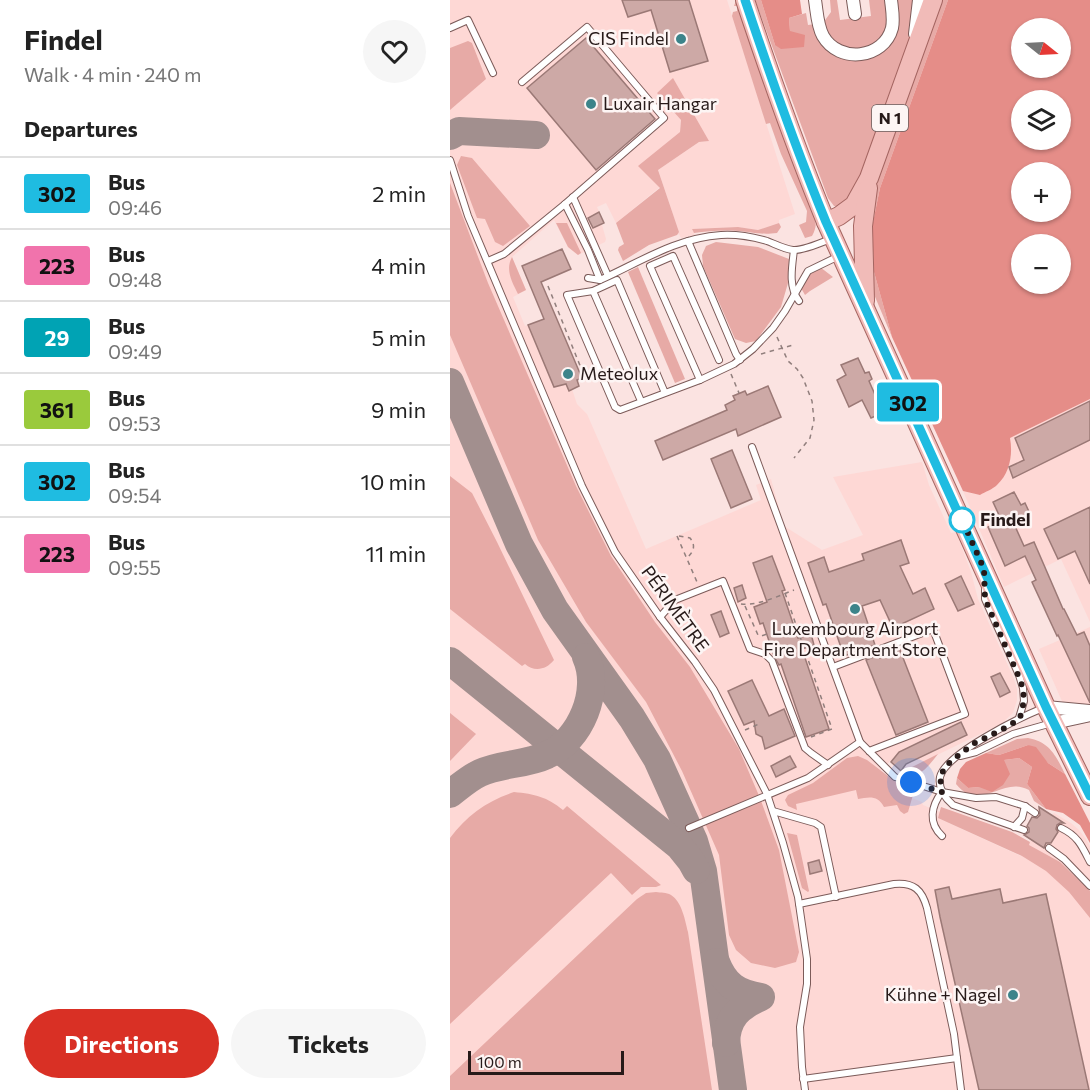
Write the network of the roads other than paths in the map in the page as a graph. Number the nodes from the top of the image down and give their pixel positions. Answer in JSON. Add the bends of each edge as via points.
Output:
{"nodes":[{"id":1,"x":745,"y":0,"type":"edge"},
{"id":2,"x":815,"y":0,"type":"edge"},
{"id":3,"x":853,"y":0,"type":"edge"},
{"id":4,"x":891,"y":0,"type":"edge"},
{"id":5,"x":919,"y":0,"type":"edge"},
{"id":6,"x":933,"y":0,"type":"edge"},
{"id":7,"x":855,"y":14,"type":"dead end"},
{"id":8,"x":450,"y":28,"type":"edge"},
{"id":9,"x":912,"y":59,"type":"junction"},
{"id":10,"x":493,"y":73,"type":"dead end"},
{"id":11,"x":522,"y":82,"type":"dead end"},
{"id":12,"x":450,"y":160,"type":"edge"},
{"id":13,"x":869,"y":178,"type":"junction"},
{"id":14,"x":573,"y":197,"type":"junction"},
{"id":15,"x":565,"y":204,"type":"junction"},
{"id":16,"x":864,"y":226,"type":"junction"},
{"id":17,"x":834,"y":240,"type":"junction"},
{"id":18,"x":688,"y":241,"type":"junction"},
{"id":19,"x":794,"y":250,"type":"junction"},
{"id":20,"x":488,"y":261,"type":"junction"},
{"id":21,"x":608,"y":276,"type":"junction"},
{"id":22,"x":588,"y":278,"type":"dead end"},
{"id":23,"x":600,"y":280,"type":"junction"},
{"id":24,"x":593,"y":291,"type":"junction"},
{"id":25,"x":794,"y":294,"type":"junction"},
{"id":26,"x":799,"y":301,"type":"dead end"},
{"id":27,"x":866,"y":309,"type":"junction"},
{"id":28,"x":719,"y":360,"type":"dead end"},
{"id":29,"x":740,"y":360,"type":"junction"},
{"id":30,"x":700,"y":380,"type":"junction"},
{"id":31,"x":665,"y":393,"type":"junction"},
{"id":32,"x":641,"y":401,"type":"junction"},
{"id":33,"x":752,"y":447,"type":"dead end"},
{"id":34,"x":984,"y":569,"type":"junction"},
{"id":35,"x":660,"y":617,"type":"junction"},
{"id":36,"x":833,"y":667,"type":"junction"},
{"id":37,"x":1090,"y":713,"type":"edge"},
{"id":38,"x":1050,"y":715,"type":"junction"},
{"id":39,"x":1020,"y":718,"type":"junction"},
{"id":40,"x":860,"y":742,"type":"junction"},
{"id":41,"x":868,"y":751,"type":"junction"},
{"id":42,"x":957,"y":757,"type":"junction"},
{"id":43,"x":828,"y":765,"type":"junction"},
{"id":44,"x":942,"y":792,"type":"junction"},
{"id":45,"x":767,"y":794,"type":"junction"},
{"id":46,"x":1090,"y":796,"type":"edge"},
{"id":47,"x":1025,"y":806,"type":"junction"},
{"id":48,"x":773,"y":811,"type":"junction"},
{"id":49,"x":1035,"y":813,"type":"dead end"},
{"id":50,"x":1014,"y":827,"type":"junction"},
{"id":51,"x":688,"y":828,"type":"dead end"},
{"id":52,"x":1061,"y":828,"type":"dead end"},
{"id":53,"x":1024,"y":830,"type":"dead end"},
{"id":54,"x":942,"y":836,"type":"dead end"},
{"id":55,"x":1049,"y":848,"type":"dead end"},
{"id":56,"x":1090,"y":862,"type":"edge"},
{"id":57,"x":1090,"y":886,"type":"edge"},
{"id":58,"x":836,"y":897,"type":"junction"},
{"id":59,"x":799,"y":904,"type":"junction"},
{"id":60,"x":957,"y":1058,"type":"junction"},
{"id":61,"x":803,"y":1079,"type":"junction"},
{"id":62,"x":805,"y":1090,"type":"edge"},
{"id":63,"x":961,"y":1090,"type":"edge"}],
"edges":[{"from":1,"to":17,"type":"main road"},
{"from":2,"to":4,"type":"street","via":[[819,24],[833,48],[861,55],[875,51],[886,41],[892,28]]},
{"from":3,"to":7,"type":"street"},
{"from":5,"to":9,"type":"street"},
{"from":6,"to":9,"type":"main road","number":"N 1"},
{"from":8,"to":10,"type":"lane","via":[[468,20]]},
{"from":9,"to":13,"type":"main road","number":"N 1"},
{"from":11,"to":14,"type":"lane","via":[[587,27],[664,118]]},
{"from":12,"to":20,"type":"lane","name":"PÉRIMÈTRE"},
{"from":13,"to":16,"type":"main road","number":"N 1"},
{"from":13,"to":17,"type":"main road","number":"N 1","via":[[854,205],[838,216]]},
{"from":14,"to":15,"type":"lane"},
{"from":14,"to":21,"type":"lane"},
{"from":15,"to":20,"type":"lane","via":[[504,254]]},
{"from":15,"to":23,"type":"lane"},
{"from":16,"to":17,"type":"main road","via":[[853,238]]},
{"from":16,"to":27,"type":"main road","number":"N 1"},
{"from":17,"to":19,"type":"lane"},
{"from":17,"to":25,"type":"lane"},
{"from":17,"to":27,"type":"main road","number":"N 1"},
{"from":18,"to":19,"type":"lane","via":[[740,236]]},
{"from":18,"to":21,"type":"lane"},
{"from":18,"to":29,"type":"lane"},
{"from":19,"to":25,"type":"lane"},
{"from":20,"to":35,"type":"lane","name":"PÉRIMÈTRE","via":[[582,486],[615,552]]},
{"from":21,"to":23,"type":"lane"},
{"from":22,"to":23,"type":"lane"},
{"from":24,"to":31,"type":"lane","via":[[617,280]]},
{"from":24,"to":32,"type":"lane"},
{"from":24,"to":32,"type":"lane","via":[[567,295],[615,407],[620,410]]},
{"from":25,"to":26,"type":"lane"},
{"from":25,"to":29,"type":"lane","via":[[773,328]]},
{"from":27,"to":34,"type":"main road","number":"N 1"},
{"from":28,"to":30,"type":"lane","via":[[673,256],[650,266]]},
{"from":29,"to":30,"type":"lane"},
{"from":30,"to":31,"type":"lane"},
{"from":31,"to":32,"type":"lane"},
{"from":33,"to":36,"type":"lane"},
{"from":34,"to":38,"type":"main road","number":"N 1"},
{"from":34,"to":39,"type":"lane","via":[[985,599],[1023,688]]},
{"from":35,"to":43,"type":"lane","via":[[675,600],[723,581],[750,649],[772,661],[805,748]]},
{"from":35,"to":45,"type":"lane","name":"PÉRIMÈTRE","via":[[714,690]]},
{"from":36,"to":40,"type":"lane"},
{"from":36,"to":41,"type":"lane","via":[[933,629],[965,714]]},
{"from":37,"to":38,"type":"street"},
{"from":37,"to":38,"type":"street"},
{"from":38,"to":39,"type":"lane"},
{"from":38,"to":42,"type":"lane","via":[[976,752]]},
{"from":38,"to":46,"type":"main road","number":"N 1"},
{"from":39,"to":42,"type":"lane"},
{"from":40,"to":41,"type":"lane"},
{"from":40,"to":43,"type":"lane"},
{"from":41,"to":44,"type":"lane","via":[[895,777]]},
{"from":42,"to":44,"type":"lane","via":[[940,776]]},
{"from":43,"to":45,"type":"lane","via":[[808,778]]},
{"from":44,"to":47,"type":"lane","via":[[996,797]]},
{"from":44,"to":50,"type":"lane","via":[[953,805]]},
{"from":44,"to":54,"type":"lane","via":[[933,808],[934,828]]},
{"from":45,"to":48,"type":"lane","name":"PÉRIMÈTRE"},
{"from":45,"to":51,"type":"lane"},
{"from":47,"to":49,"type":"lane"},
{"from":47,"to":50,"type":"lane"},
{"from":48,"to":58,"type":"lane","via":[[821,827]]},
{"from":48,"to":59,"type":"lane","name":"PÉRIMÈTRE"},
{"from":50,"to":53,"type":"lane"},
{"from":52,"to":56,"type":"lane","via":[[1080,842]]},
{"from":55,"to":57,"type":"lane"},
{"from":58,"to":59,"type":"lane"},
{"from":58,"to":60,"type":"lane","via":[[902,883],[921,892],[941,969]]},
{"from":59,"to":61,"type":"lane","name":"PÉRIMÈTRE","via":[[807,959],[800,1028]]},
{"from":60,"to":61,"type":"lane"},
{"from":60,"to":63,"type":"lane"},
{"from":61,"to":62,"type":"lane","name":"PÉRIMÈTRE"}]}
